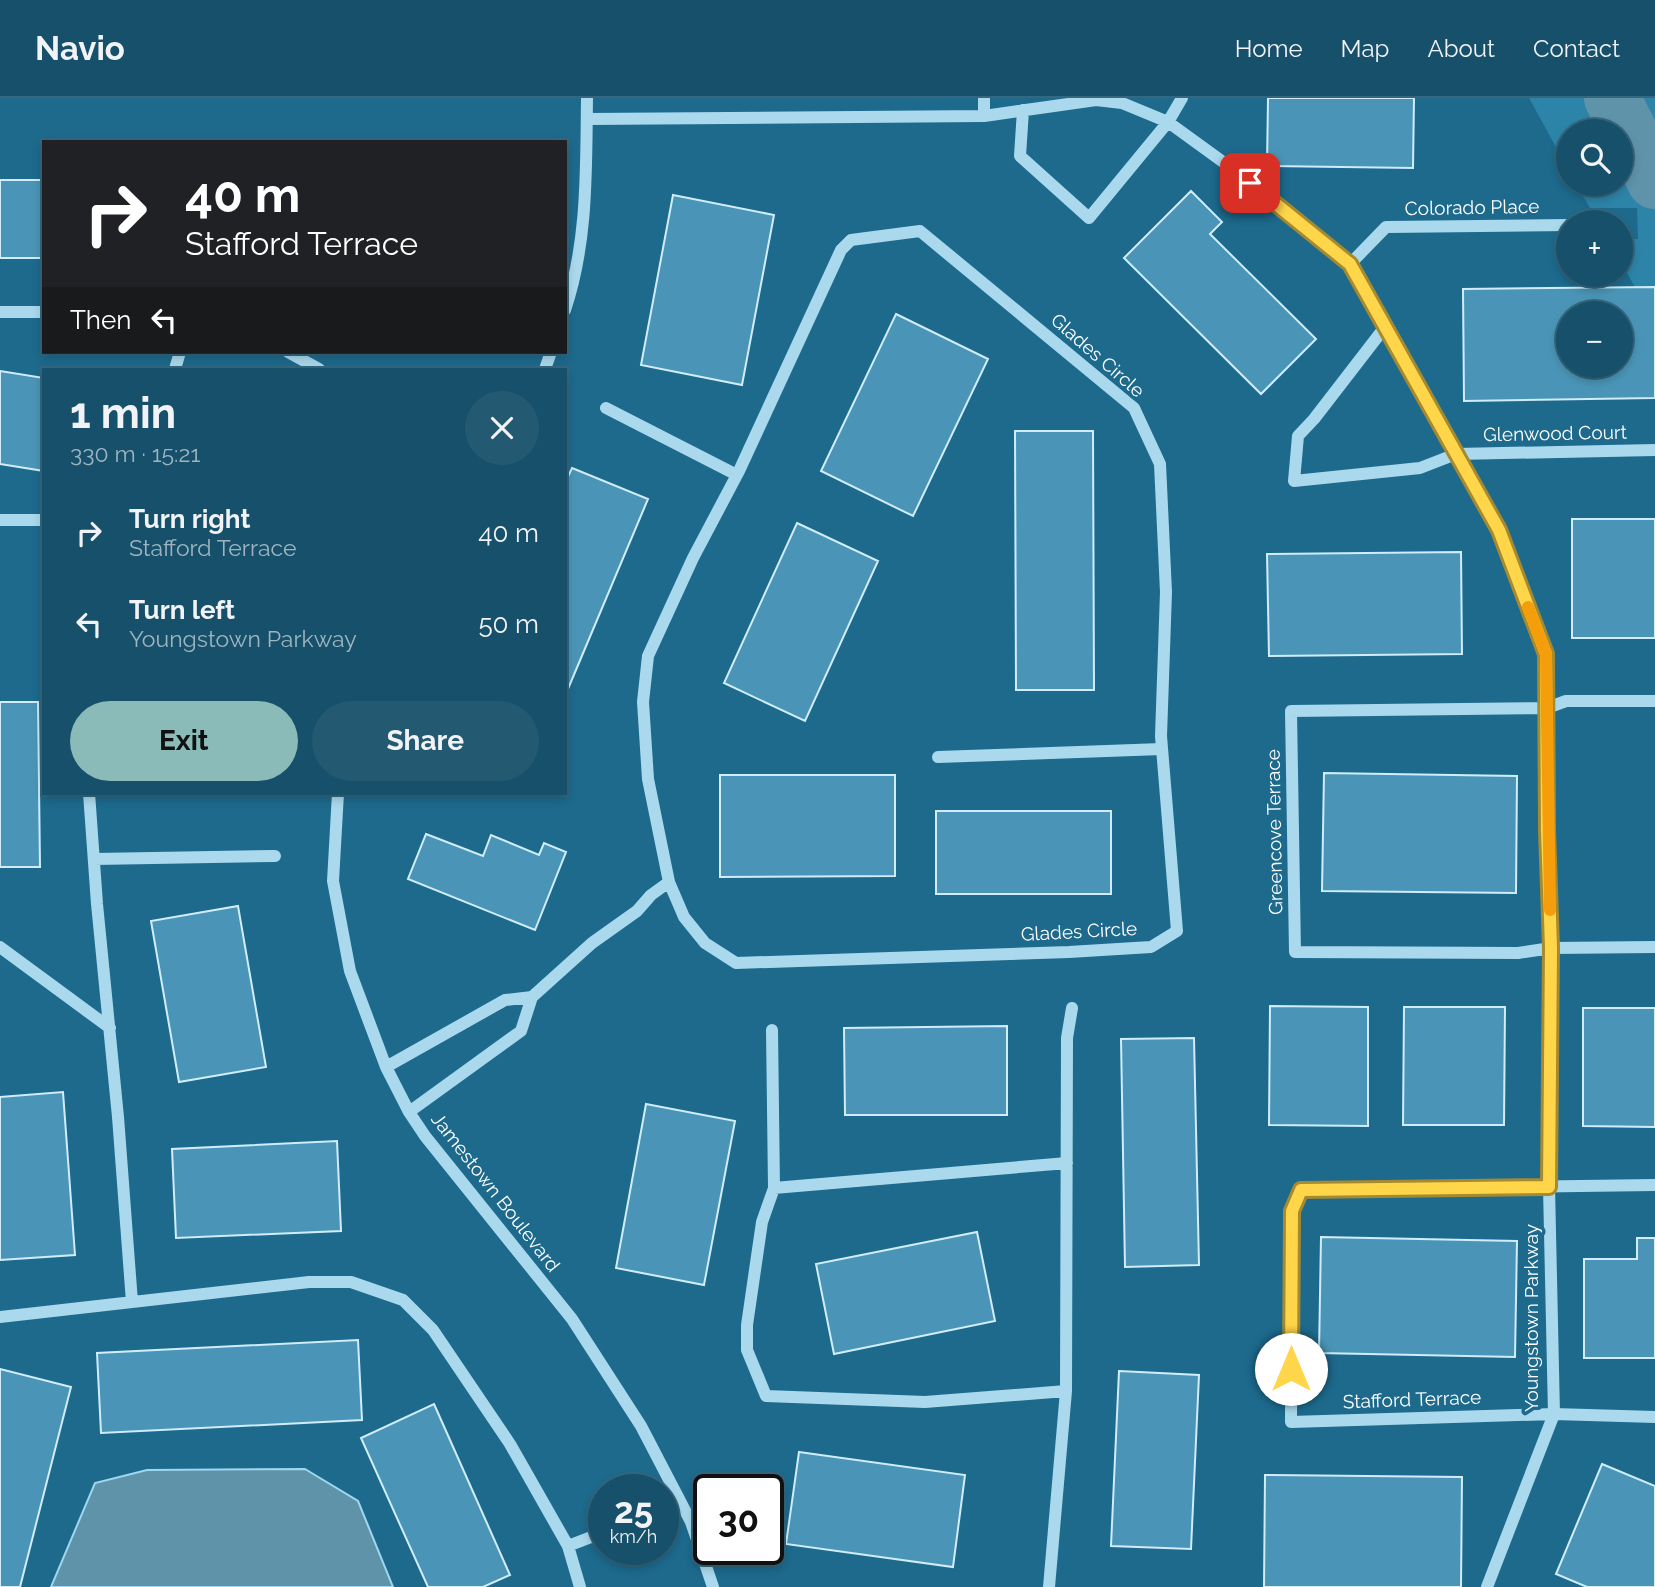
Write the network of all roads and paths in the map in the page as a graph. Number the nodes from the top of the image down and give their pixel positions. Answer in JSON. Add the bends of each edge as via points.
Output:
{"nodes":[{"id":1,"x":587,"y":98,"type":"edge"},
{"id":2,"x":984,"y":98,"type":"edge"},
{"id":3,"x":1182,"y":98,"type":"edge"},
{"id":4,"x":1023,"y":110,"type":"junction"},
{"id":5,"x":984,"y":116,"type":"junction"},
{"id":6,"x":587,"y":119,"type":"junction"},
{"id":7,"x":1168,"y":122,"type":"junction"},
{"id":8,"x":1556,"y":225,"type":"edge"},
{"id":9,"x":1350,"y":264,"type":"junction"},
{"id":10,"x":567,"y":304,"type":"edge"},
{"id":11,"x":0,"y":312,"type":"edge"},
{"id":12,"x":42,"y":313,"type":"edge"},
{"id":13,"x":1385,"y":327,"type":"junction"},
{"id":14,"x":292,"y":354,"type":"edge"},
{"id":15,"x":317,"y":368,"type":"edge"},
{"id":16,"x":606,"y":408,"type":"dead end"},
{"id":17,"x":1655,"y":450,"type":"edge"},
{"id":18,"x":1456,"y":454,"type":"junction"},
{"id":19,"x":737,"y":475,"type":"junction"},
{"id":20,"x":0,"y":520,"type":"edge"},
{"id":21,"x":42,"y":520,"type":"edge"},
{"id":22,"x":1655,"y":701,"type":"edge"},
{"id":23,"x":1547,"y":708,"type":"junction"},
{"id":24,"x":1162,"y":749,"type":"junction"},
{"id":25,"x":938,"y":757,"type":"dead end"},
{"id":26,"x":89,"y":795,"type":"edge"},
{"id":27,"x":338,"y":795,"type":"edge"},
{"id":28,"x":275,"y":856,"type":"dead end"},
{"id":29,"x":93,"y":859,"type":"junction"},
{"id":30,"x":669,"y":882,"type":"junction"},
{"id":31,"x":0,"y":947,"type":"edge"},
{"id":32,"x":1655,"y":947,"type":"edge"},
{"id":33,"x":1551,"y":948,"type":"junction"},
{"id":34,"x":532,"y":997,"type":"junction"},
{"id":35,"x":1072,"y":1008,"type":"dead end"},
{"id":36,"x":110,"y":1028,"type":"junction"},
{"id":37,"x":772,"y":1030,"type":"dead end"},
{"id":38,"x":386,"y":1068,"type":"junction"},
{"id":39,"x":409,"y":1112,"type":"junction"},
{"id":40,"x":1067,"y":1163,"type":"junction"},
{"id":41,"x":1655,"y":1185,"type":"edge"},
{"id":42,"x":1549,"y":1187,"type":"junction"},
{"id":43,"x":774,"y":1188,"type":"junction"},
{"id":44,"x":132,"y":1302,"type":"junction"},
{"id":45,"x":0,"y":1317,"type":"edge"},
{"id":46,"x":1066,"y":1391,"type":"junction"},
{"id":47,"x":1554,"y":1414,"type":"junction"},
{"id":48,"x":1655,"y":1417,"type":"edge"},
{"id":49,"x":681,"y":1504,"type":"joint"},
{"id":50,"x":588,"y":1538,"type":"edge"},
{"id":51,"x":568,"y":1546,"type":"junction"},
{"id":52,"x":580,"y":1587,"type":"edge"},
{"id":53,"x":713,"y":1587,"type":"edge"},
{"id":54,"x":1049,"y":1587,"type":"edge"},
{"id":55,"x":1487,"y":1587,"type":"edge"}],
"edges":[{"from":1,"to":6,"type":"street"},
{"from":2,"to":5,"type":"street"},
{"from":3,"to":7,"type":"street"},
{"from":4,"to":5,"type":"street","name":"Youngstown Parkway"},
{"from":4,"to":7,"type":"street","name":"Youngstown Parkway","via":[[1096,100],[1122,103]]},
{"from":4,"to":7,"type":"street","via":[[1020,156],[1089,218]]},
{"from":5,"to":6,"type":"street","name":"Youngstown Parkway"},
{"from":6,"to":10,"type":"street","via":[[585,209]]},
{"from":7,"to":9,"type":"street","name":"Youngstown Parkway"},
{"from":8,"to":9,"type":"street","name":"Colorado Place","via":[[1386,227]]},
{"from":9,"to":13,"type":"street","name":"Youngstown Parkway"},
{"from":11,"to":12,"type":"street"},
{"from":13,"to":18,"type":"street","name":"Youngstown Parkway"},
{"from":13,"to":18,"type":"street","via":[[1298,436],[1294,481],[1420,468]]},
{"from":14,"to":15,"type":"street"},
{"from":16,"to":19,"type":"street"},
{"from":17,"to":18,"type":"street","name":"Glenwood Court"},
{"from":18,"to":23,"type":"street","name":"Youngstown Parkway","via":[[1499,530],[1546,654]]},
{"from":19,"to":24,"type":"street","name":"Glades Circle","via":[[841,250],[851,240],[920,231],[1134,408],[1160,464],[1166,592]]},
{"from":19,"to":30,"type":"street","name":"Glades Circle","via":[[648,656],[643,702],[648,779]]},
{"from":20,"to":21,"type":"street"},
{"from":22,"to":23,"type":"street","via":[[1566,701]]},
{"from":23,"to":33,"type":"street","name":"Youngstown Parkway"},
{"from":23,"to":33,"type":"street","name":"Greencove Terrace","via":[[1291,711],[1291,724],[1295,952],[1518,953]]},
{"from":24,"to":25,"type":"street"},
{"from":24,"to":30,"type":"street","name":"Glades Circle","via":[[1177,931],[1151,947],[736,964],[705,943],[684,918]]},
{"from":26,"to":29,"type":"street"},
{"from":27,"to":38,"type":"street","name":"Jamestown Boulevard","via":[[333,881],[351,971]]},
{"from":28,"to":29,"type":"street"},
{"from":29,"to":36,"type":"street"},
{"from":30,"to":34,"type":"street"},
{"from":31,"to":36,"type":"street"},
{"from":32,"to":33,"type":"street"},
{"from":33,"to":42,"type":"street","name":"Youngstown Parkway"},
{"from":34,"to":38,"type":"street","via":[[505,1000]]},
{"from":34,"to":39,"type":"street","via":[[521,1031]]},
{"from":35,"to":40,"type":"street"},
{"from":36,"to":44,"type":"street"},
{"from":37,"to":43,"type":"street"},
{"from":38,"to":39,"type":"street","name":"Jamestown Boulevard"},
{"from":39,"to":49,"type":"street","name":"Jamestown Boulevard","via":[[572,1319],[641,1426]]},
{"from":40,"to":43,"type":"street"},
{"from":40,"to":46,"type":"street"},
{"from":41,"to":42,"type":"street"},
{"from":42,"to":47,"type":"street","name":"Youngstown Parkway"},
{"from":42,"to":47,"type":"street","name":"Stafford Terrace","via":[[1301,1190],[1292,1211],[1291,1422]]},
{"from":43,"to":46,"type":"street","via":[[762,1222],[747,1325],[747,1350],[766,1396],[925,1402]]},
{"from":44,"to":45,"type":"street"},
{"from":44,"to":51,"type":"street","via":[[309,1282],[351,1282],[403,1300],[433,1330],[510,1444]]},
{"from":46,"to":54,"type":"street"},
{"from":47,"to":48,"type":"street"},
{"from":47,"to":55,"type":"street","name":"Youngstown Parkway"},
{"from":49,"to":53,"type":"street","name":"Jamestown Boulevard"},
{"from":50,"to":51,"type":"street"},
{"from":51,"to":52,"type":"street"}]}
